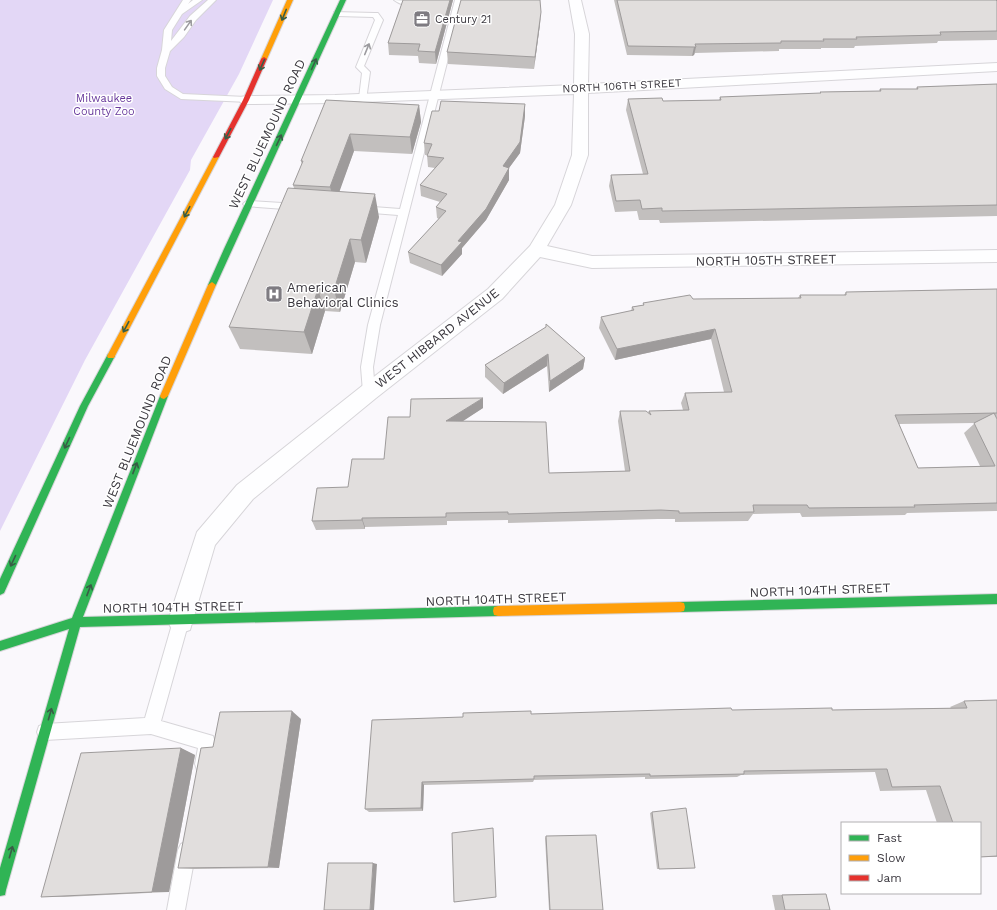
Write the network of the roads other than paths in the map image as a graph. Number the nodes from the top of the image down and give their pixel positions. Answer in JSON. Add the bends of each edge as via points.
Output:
{"nodes":[{"id":1,"x":187,"y":0,"type":"edge"},
{"id":2,"x":198,"y":0,"type":"edge"},
{"id":3,"x":212,"y":0,"type":"edge"},
{"id":4,"x":290,"y":0,"type":"edge"},
{"id":5,"x":343,"y":0,"type":"edge"},
{"id":6,"x":392,"y":0,"type":"edge"},
{"id":7,"x":398,"y":0,"type":"edge"},
{"id":8,"x":434,"y":0,"type":"edge"},
{"id":9,"x":459,"y":0,"type":"edge"},
{"id":10,"x":575,"y":0,"type":"edge"},
{"id":11,"x":337,"y":14,"type":"junction"},
{"id":12,"x":175,"y":16,"type":"junction"},
{"id":13,"x":166,"y":50,"type":"junction"},
{"id":14,"x":997,"y":67,"type":"edge"},
{"id":15,"x":581,"y":88,"type":"junction"},
{"id":16,"x":434,"y":94,"type":"junction"},
{"id":17,"x":363,"y":98,"type":"junction"},
{"id":18,"x":298,"y":99,"type":"junction"},
{"id":19,"x":246,"y":100,"type":"junction"},
{"id":20,"x":248,"y":204,"type":"junction"},
{"id":21,"x":312,"y":207,"type":"edge"},
{"id":22,"x":351,"y":209,"type":"edge"},
{"id":23,"x":404,"y":212,"type":"junction"},
{"id":24,"x":536,"y":250,"type":"junction"},
{"id":25,"x":997,"y":256,"type":"edge"},
{"id":26,"x":369,"y":392,"type":"junction"},
{"id":27,"x":0,"y":590,"type":"edge"},
{"id":28,"x":997,"y":599,"type":"edge"},
{"id":29,"x":181,"y":621,"type":"junction"},
{"id":30,"x":76,"y":622,"type":"junction"},
{"id":31,"x":0,"y":646,"type":"edge"},
{"id":32,"x":152,"y":726,"type":"junction"},
{"id":33,"x":45,"y":732,"type":"junction"},
{"id":34,"x":200,"y":780,"type":"edge"},
{"id":35,"x":190,"y":834,"type":"edge"},
{"id":36,"x":0,"y":890,"type":"edge"},
{"id":37,"x":176,"y":910,"type":"edge"}],
"edges":[{"from":1,"to":12,"type":"lane"},
{"from":2,"to":12,"type":"lane"},
{"from":13,"to":3,"type":"lane","one_way":true},
{"from":4,"to":19,"type":"main road","one_way":true},
{"from":5,"to":11,"type":"main road","name":"WEST BLUEMOUND ROAD"},
{"from":6,"to":7,"type":"lane"},
{"from":7,"to":8,"type":"lane","via":[[426,4]]},
{"from":9,"to":16,"type":"lane"},
{"from":10,"to":15,"type":"street","name":"WEST HIBBARD AVENUE","via":[[582,34]]},
{"from":17,"to":11,"type":"lane","one_way":true,"via":[[366,72],[360,67],[379,20],[375,15]]},
{"from":18,"to":11,"type":"main road","name":"WEST BLUEMOUND ROAD","one_way":true},
{"from":12,"to":13,"type":"lane","via":[[167,33]]},
{"from":13,"to":19,"type":"lane","via":[[161,64],[161,76],[175,94]]},
{"from":14,"to":15,"type":"street","name":"NORTH 106TH STREET"},
{"from":15,"to":16,"type":"street","name":"NORTH 106TH STREET"},
{"from":15,"to":24,"type":"street","name":"WEST HIBBARD AVENUE","via":[[580,155],[563,205]]},
{"from":16,"to":17,"type":"street","name":"NORTH 106TH STREET"},
{"from":16,"to":23,"type":"lane"},
{"from":17,"to":18,"type":"street","name":"NORTH 106TH STREET"},
{"from":18,"to":19,"type":"street","name":"NORTH 106TH STREET"},
{"from":20,"to":18,"type":"main road","name":"WEST BLUEMOUND ROAD","one_way":true},
{"from":19,"to":27,"type":"main road","one_way":true,"via":[[84,406]]},
{"from":20,"to":21,"type":"lane"},
{"from":30,"to":20,"type":"main road","name":"WEST BLUEMOUND ROAD","one_way":true,"via":[[161,403]]},
{"from":22,"to":23,"type":"lane"},
{"from":23,"to":26,"type":"lane","via":[[374,325],[367,367]]},
{"from":24,"to":25,"type":"street","name":"NORTH 105TH STREET","via":[[592,262]]},
{"from":24,"to":26,"type":"street","name":"WEST HIBBARD AVENUE","via":[[495,294]]},
{"from":26,"to":29,"type":"street","name":"WEST HIBBARD AVENUE","via":[[245,492],[205,540]]},
{"from":28,"to":29,"type":"main road","name":"NORTH 104TH STREET"},
{"from":29,"to":30,"type":"main road","name":"NORTH 104TH STREET"},
{"from":29,"to":32,"type":"lane"},
{"from":30,"to":31,"type":"main road","name":"NORTH 104TH STREET"},
{"from":33,"to":30,"type":"main road","name":"WEST BLUEMOUND ROAD","one_way":true},
{"from":32,"to":33,"type":"lane"},
{"from":32,"to":34,"type":"lane","via":[[207,742]]},
{"from":36,"to":33,"type":"main road","name":"WEST BLUEMOUND ROAD","one_way":true},
{"from":35,"to":37,"type":"lane"}]}
